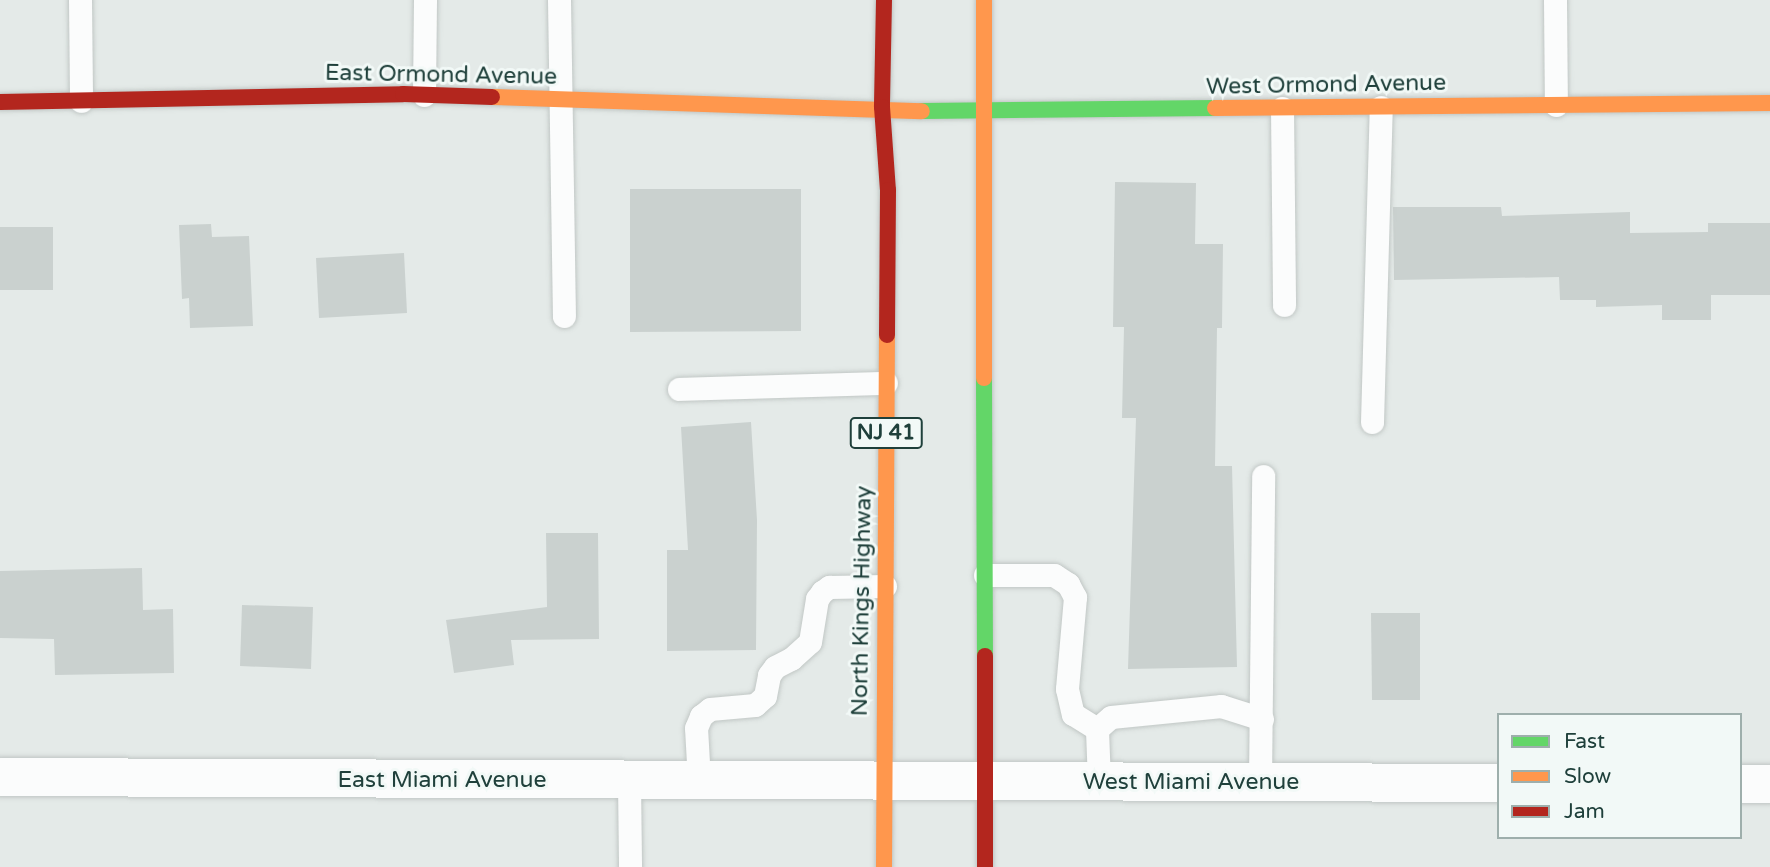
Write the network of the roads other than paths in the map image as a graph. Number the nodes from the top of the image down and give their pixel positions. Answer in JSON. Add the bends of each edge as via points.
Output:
{"nodes":[{"id":1,"x":80,"y":0,"type":"edge"},
{"id":2,"x":425,"y":0,"type":"edge"},
{"id":3,"x":559,"y":0,"type":"edge"},
{"id":4,"x":884,"y":0,"type":"edge"},
{"id":5,"x":984,"y":0,"type":"edge"},
{"id":6,"x":1555,"y":0,"type":"edge"},
{"id":7,"x":425,"y":95,"type":"junction"},
{"id":8,"x":562,"y":99,"type":"junction"},
{"id":9,"x":81,"y":101,"type":"junction"},
{"id":10,"x":0,"y":102,"type":"edge"},
{"id":11,"x":1770,"y":103,"type":"edge"},
{"id":12,"x":1556,"y":105,"type":"junction"},
{"id":13,"x":882,"y":107,"type":"junction"},
{"id":14,"x":1381,"y":107,"type":"junction"},
{"id":15,"x":1282,"y":108,"type":"junction"},
{"id":16,"x":984,"y":110,"type":"junction"},
{"id":17,"x":1284,"y":305,"type":"dead end"},
{"id":18,"x":564,"y":316,"type":"dead end"},
{"id":19,"x":886,"y":383,"type":"junction"},
{"id":20,"x":679,"y":389,"type":"dead end"},
{"id":21,"x":1372,"y":422,"type":"dead end"},
{"id":22,"x":1263,"y":476,"type":"dead end"},
{"id":23,"x":985,"y":575,"type":"junction"},
{"id":24,"x":885,"y":586,"type":"junction"},
{"id":25,"x":1262,"y":719,"type":"junction"},
{"id":26,"x":1097,"y":729,"type":"junction"},
{"id":27,"x":0,"y":777,"type":"edge"},
{"id":28,"x":629,"y":781,"type":"junction"},
{"id":29,"x":699,"y":781,"type":"junction"},
{"id":30,"x":883,"y":781,"type":"junction"},
{"id":31,"x":985,"y":781,"type":"junction"},
{"id":32,"x":1099,"y":782,"type":"junction"},
{"id":33,"x":1260,"y":782,"type":"junction"},
{"id":34,"x":1497,"y":783,"type":"edge"},
{"id":35,"x":1742,"y":784,"type":"edge"},
{"id":36,"x":1770,"y":784,"type":"edge"},
{"id":37,"x":631,"y":867,"type":"edge"},
{"id":38,"x":884,"y":867,"type":"edge"},
{"id":39,"x":985,"y":867,"type":"edge"}],
"edges":[{"from":1,"to":9,"type":"lane"},
{"from":2,"to":7,"type":"lane"},
{"from":3,"to":8,"type":"lane"},
{"from":4,"to":13,"type":"street","name":"North Kings Highway","number":"NJ 41"},
{"from":5,"to":16,"type":"street"},
{"from":6,"to":12,"type":"lane"},
{"from":7,"to":8,"type":"street","name":"East Ormond Avenue"},
{"from":7,"to":9,"type":"street","name":"East Ormond Avenue"},
{"from":8,"to":13,"type":"street","name":"East Ormond Avenue"},
{"from":8,"to":18,"type":"lane"},
{"from":9,"to":10,"type":"street","name":"East Ormond Avenue"},
{"from":11,"to":12,"type":"street","name":"West Ormond Avenue"},
{"from":12,"to":14,"type":"street","name":"West Ormond Avenue"},
{"from":13,"to":16,"type":"street","name":"West Ormond Avenue"},
{"from":13,"to":19,"type":"street","name":"North Kings Highway","number":"NJ 41","via":[[888,190]]},
{"from":14,"to":15,"type":"street","name":"West Ormond Avenue"},
{"from":14,"to":21,"type":"lane"},
{"from":15,"to":16,"type":"street","name":"West Ormond Avenue"},
{"from":15,"to":17,"type":"lane"},
{"from":16,"to":23,"type":"street"},
{"from":19,"to":20,"type":"lane"},
{"from":19,"to":24,"type":"street","name":"North Kings Highway","number":"NJ 41"},
{"from":22,"to":25,"type":"lane"},
{"from":23,"to":26,"type":"lane","via":[[1054,576],[1068,584],[1075,597],[1067,689],[1073,714]]},
{"from":23,"to":31,"type":"street"},
{"from":24,"to":29,"type":"lane","via":[[829,587],[817,598],[810,642],[775,667],[765,696],[755,705],[710,709],[701,716],[696,728]]},
{"from":24,"to":30,"type":"street","name":"North Kings Highway","number":"NJ 41"},
{"from":25,"to":26,"type":"lane","via":[[1221,706],[1111,718]]},
{"from":25,"to":33,"type":"lane"},
{"from":26,"to":32,"type":"lane"},
{"from":27,"to":28,"type":"street","name":"East Miami Avenue"},
{"from":28,"to":29,"type":"street","name":"East Miami Avenue"},
{"from":28,"to":37,"type":"lane"},
{"from":29,"to":30,"type":"street","name":"East Miami Avenue"},
{"from":30,"to":31,"type":"street","name":"West Miami Avenue"},
{"from":30,"to":38,"type":"street","name":"North Kings Highway","number":"NJ 41"},
{"from":31,"to":32,"type":"street","name":"West Miami Avenue"},
{"from":31,"to":39,"type":"street"},
{"from":32,"to":33,"type":"street","name":"West Miami Avenue"},
{"from":33,"to":34,"type":"street","name":"West Miami Avenue"},
{"from":35,"to":36,"type":"street"}]}
